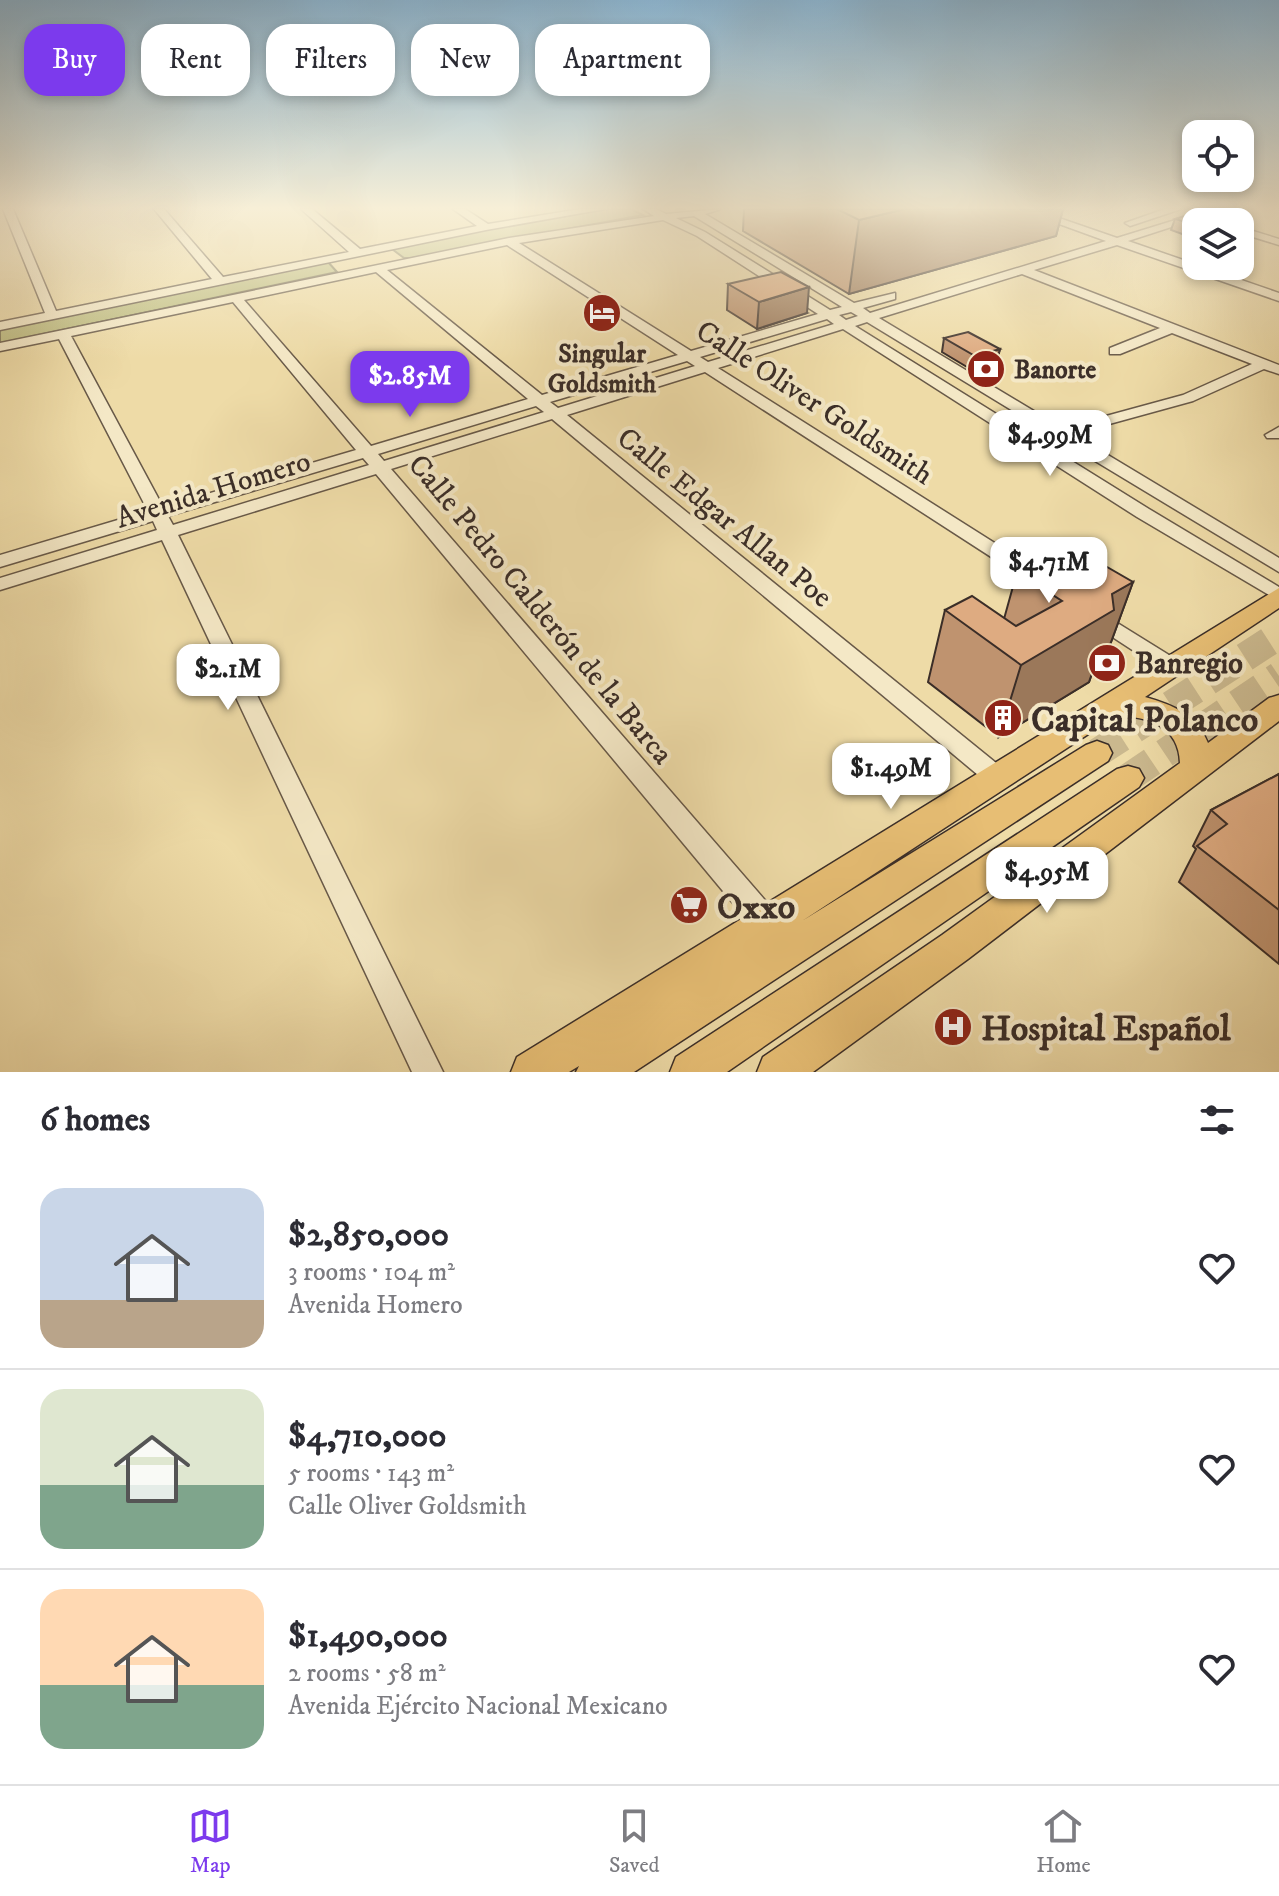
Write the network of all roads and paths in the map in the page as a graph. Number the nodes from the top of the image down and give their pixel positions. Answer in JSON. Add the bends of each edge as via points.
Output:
{"nodes":[{"id":1,"x":30,"y":259,"type":"edge"},
{"id":2,"x":201,"y":259,"type":"edge"},
{"id":3,"x":328,"y":259,"type":"edge"},
{"id":4,"x":346,"y":259,"type":"edge"},
{"id":5,"x":395,"y":259,"type":"edge"},
{"id":6,"x":422,"y":259,"type":"edge"},
{"id":7,"x":538,"y":259,"type":"edge"},
{"id":8,"x":746,"y":259,"type":"edge"},
{"id":9,"x":766,"y":259,"type":"edge"},
{"id":10,"x":1013,"y":259,"type":"edge"},
{"id":11,"x":1052,"y":259,"type":"edge"},
{"id":12,"x":1169,"y":259,"type":"edge"},
{"id":13,"x":379,"y":268,"type":"junction"},
{"id":14,"x":1020,"y":269,"type":"junction"},
{"id":15,"x":966,"y":273,"type":"dead end"},
{"id":16,"x":220,"y":281,"type":"junction"},
{"id":17,"x":908,"y":291,"type":"dead end"},
{"id":18,"x":1279,"y":297,"type":"edge"},
{"id":19,"x":236,"y":298,"type":"junction"},
{"id":20,"x":848,"y":315,"type":"junction"},
{"id":21,"x":58,"y":324,"type":"junction"},
{"id":22,"x":0,"y":326,"type":"edge"},
{"id":23,"x":1172,"y":328,"type":"junction"},
{"id":24,"x":0,"y":347,"type":"edge"},
{"id":25,"x":1115,"y":351,"type":"dead end"},
{"id":26,"x":693,"y":356,"type":"junction"},
{"id":27,"x":1264,"y":364,"type":"junction"},
{"id":28,"x":708,"y":365,"type":"junction"},
{"id":29,"x":1279,"y":370,"type":"edge"},
{"id":30,"x":547,"y":407,"type":"junction"},
{"id":31,"x":1056,"y":434,"type":"junction"},
{"id":32,"x":375,"y":459,"type":"junction"},
{"id":33,"x":1171,"y":504,"type":"junction"},
{"id":34,"x":1143,"y":513,"type":"junction"},
{"id":35,"x":162,"y":523,"type":"junction"},
{"id":36,"x":0,"y":561,"type":"edge"},
{"id":37,"x":1279,"y":566,"type":"edge"},
{"id":38,"x":0,"y":584,"type":"edge"},
{"id":39,"x":1054,"y":590,"type":"edge"},
{"id":40,"x":1279,"y":595,"type":"edge"},
{"id":41,"x":1081,"y":607,"type":"edge"},
{"id":42,"x":1170,"y":665,"type":"junction"},
{"id":43,"x":1113,"y":705,"type":"junction"},
{"id":44,"x":1279,"y":706,"type":"edge"},
{"id":45,"x":1097,"y":753,"type":"tunnel mouth"},
{"id":46,"x":1196,"y":768,"type":"junction"},
{"id":47,"x":998,"y":778,"type":"junction"},
{"id":48,"x":1128,"y":778,"type":"tunnel mouth"},
{"id":49,"x":767,"y":923,"type":"junction"},
{"id":50,"x":428,"y":1072,"type":"edge"},
{"id":51,"x":532,"y":1072,"type":"edge"},
{"id":52,"x":597,"y":1072,"type":"edge"},
{"id":53,"x":691,"y":1072,"type":"edge"},
{"id":54,"x":778,"y":1072,"type":"edge"}],
"edges":[{"from":1,"to":21,"type":"street"},
{"from":2,"to":16,"type":"street"},
{"from":3,"to":16,"type":"street"},
{"from":4,"to":13,"type":"street","via":[[345,266]]},
{"from":5,"to":13,"type":"street"},
{"from":6,"to":13,"type":"street"},
{"from":7,"to":26,"type":"street","name":"Calle Oliver Goldsmith"},
{"from":8,"to":20,"type":"street"},
{"from":9,"to":20,"type":"street"},
{"from":10,"to":15,"type":"street"},
{"from":11,"to":14,"type":"street","name":"Avenida Homero"},
{"from":12,"to":18,"type":"street"},
{"from":13,"to":19,"type":"street"},
{"from":13,"to":30,"type":"street","name":"Calle Edgar Allan Poe"},
{"from":14,"to":20,"type":"street","name":"Avenida Homero"},
{"from":14,"to":23,"type":"street"},
{"from":16,"to":21,"type":"street"},
{"from":17,"to":20,"type":"street","name":"Avenida Homero"},
{"from":19,"to":21,"type":"street"},
{"from":19,"to":32,"type":"street","name":"Calle Pedro Calderón de la Barca"},
{"from":20,"to":26,"type":"street","name":"Avenida Homero"},
{"from":20,"to":28,"type":"street","name":"Avenida Homero"},
{"from":20,"to":31,"type":"street"},
{"from":20,"to":34,"type":"street"},
{"from":21,"to":22,"type":"street"},
{"from":21,"to":24,"type":"street"},
{"from":21,"to":35,"type":"street"},
{"from":23,"to":25,"type":"street"},
{"from":23,"to":27,"type":"street"},
{"from":26,"to":28,"type":"street","name":"Calle Oliver Goldsmith"},
{"from":26,"to":30,"type":"street","name":"Avenida Homero"},
{"from":27,"to":29,"type":"street"},
{"from":27,"to":31,"type":"street","via":[[1188,398]]},
{"from":28,"to":30,"type":"street","name":"Avenida Homero"},
{"from":28,"to":39,"type":"street","name":"Calle Oliver Goldsmith"},
{"from":30,"to":32,"type":"street","name":"Avenida Homero"},
{"from":30,"to":47,"type":"street","name":"Calle Edgar Allan Poe"},
{"from":31,"to":33,"type":"street"},
{"from":32,"to":35,"type":"street","name":"Avenida Homero"},
{"from":32,"to":49,"type":"street","name":"Calle Pedro Calderón de la Barca"},
{"from":33,"to":34,"type":"street"},
{"from":33,"to":37,"type":"street"},
{"from":34,"to":40,"type":"street"},
{"from":35,"to":36,"type":"street","name":"Avenida Homero"},
{"from":35,"to":38,"type":"street","name":"Avenida Homero"},
{"from":35,"to":50,"type":"street"},
{"from":40,"to":42,"type":"main road"},
{"from":41,"to":42,"type":"street"},
{"from":42,"to":43,"type":"main road"},
{"from":43,"to":46,"type":"main road","via":[[1149,706],[1177,721],[1193,739]]},
{"from":43,"to":47,"type":"main road"},
{"from":44,"to":46,"type":"main road"},
{"from":45,"to":52,"type":"main road"},
{"from":46,"to":54,"type":"main road"},
{"from":47,"to":49,"type":"main road"},
{"from":48,"to":53,"type":"main road"},
{"from":49,"to":51,"type":"main road"}]}
